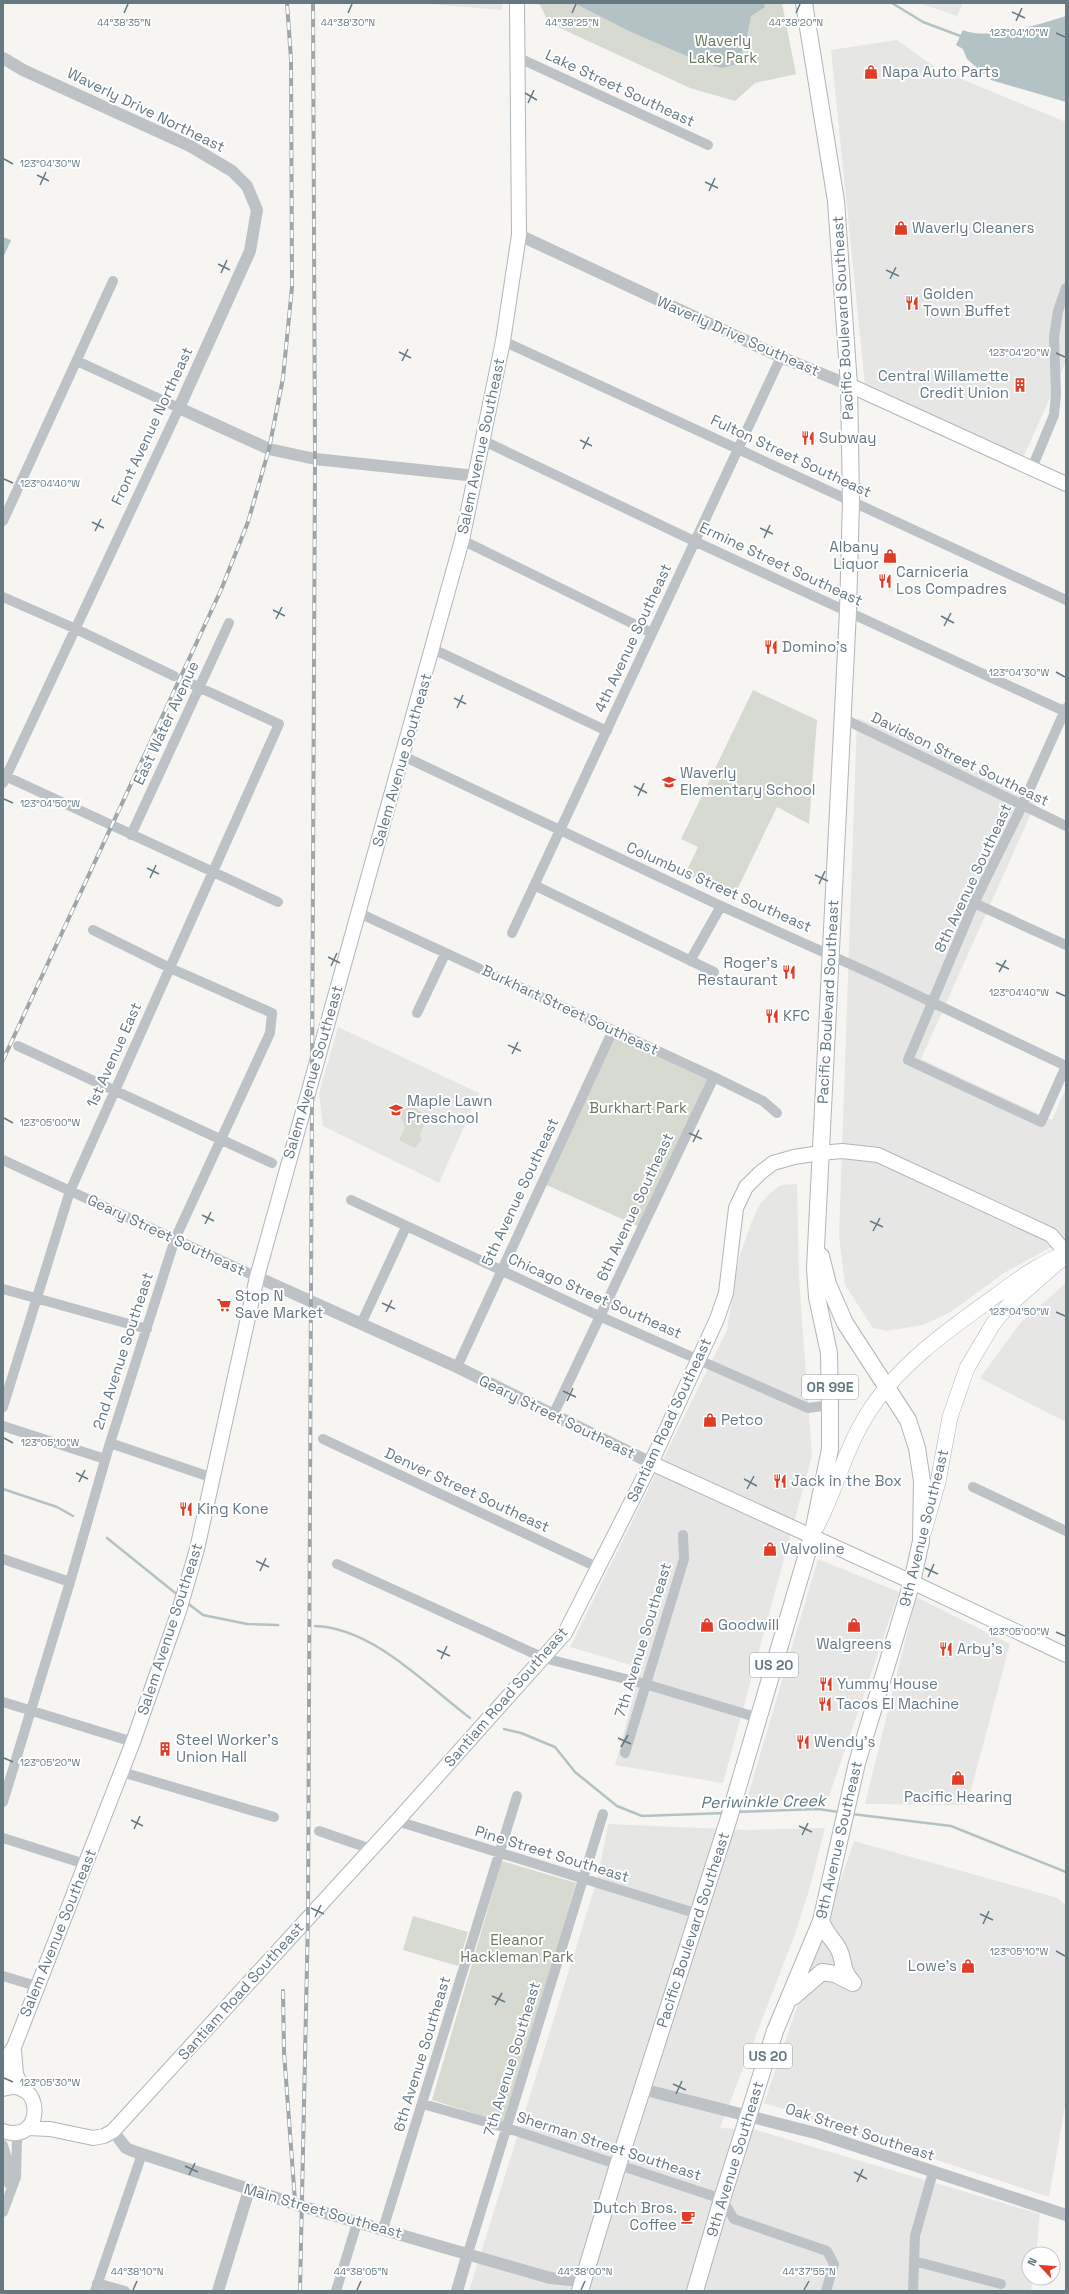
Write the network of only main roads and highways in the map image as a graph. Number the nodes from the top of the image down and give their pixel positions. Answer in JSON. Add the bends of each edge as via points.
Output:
{"nodes":[{"id":1,"x":517,"y":3,"type":"edge"},
{"id":2,"x":804,"y":3,"type":"edge"},
{"id":3,"x":849,"y":385,"type":"junction"},
{"id":4,"x":1066,"y":484,"type":"edge"},
{"id":5,"x":820,"y":1152,"type":"junction"},
{"id":6,"x":816,"y":1236,"type":"junction"},
{"id":7,"x":1066,"y":1254,"type":"edge"},
{"id":8,"x":888,"y":1387,"type":"junction"},
{"id":9,"x":650,"y":1463,"type":"junction"},
{"id":10,"x":812,"y":1537,"type":"junction"},
{"id":11,"x":921,"y":1541,"type":"junction"},
{"id":12,"x":912,"y":1582,"type":"junction"},
{"id":13,"x":1066,"y":1655,"type":"edge"},
{"id":14,"x":821,"y":1921,"type":"junction"},
{"id":15,"x":789,"y":2000,"type":"junction"},
{"id":16,"x":14,"y":2047,"type":"junction"},
{"id":17,"x":3,"y":2086,"type":"edge"},
{"id":18,"x":3,"y":2089,"type":"edge"},
{"id":19,"x":23,"y":2090,"type":"junction"},
{"id":20,"x":35,"y":2107,"type":"junction"},
{"id":21,"x":25,"y":2129,"type":"junction"},
{"id":22,"x":3,"y":2131,"type":"edge"},
{"id":23,"x":69,"y":2133,"type":"junction"},
{"id":24,"x":584,"y":2286,"type":"edge"},
{"id":25,"x":695,"y":2291,"type":"edge"}],
"edges":[{"from":1,"to":16,"type":"main road","name":"Salem Avenue Southeast","via":[[519,235],[503,340],[462,540],[257,1277],[197,1549],[179,1612],[134,1742]]},
{"from":2,"to":3,"type":"highway","name":"Pacific Boulevard Southeast","number":"OR 99E","via":[[836,201]]},
{"from":3,"to":4,"type":"main road","name":"Waverly Drive Southeast"},
{"from":3,"to":5,"type":"highway","name":"Pacific Boulevard Southeast","number":"OR 99E","via":[[851,501],[848,611]]},
{"from":5,"to":6,"type":"highway","name":"Pacific Boulevard Southeast","number":"OR 99E"},
{"from":5,"to":7,"type":"main road","via":[[842,1151],[878,1155],[1051,1235]]},
{"from":5,"to":9,"type":"main road","name":"Santiam Road Southeast","via":[[773,1163],[746,1187],[736,1208],[726,1293],[699,1359]]},
{"from":6,"to":8,"type":"highway","name":"Pacific Boulevard Southeast","number":"OR 99E","via":[[828,1284],[845,1323]]},
{"from":6,"to":10,"type":"highway","name":"Pacific Boulevard Southeast","number":"OR 99E","via":[[814,1268],[817,1297],[829,1354],[830,1448]]},
{"from":7,"to":8,"type":"main road","number":"US 20","via":[[1042,1263],[960,1322],[921,1353]]},
{"from":7,"to":11,"type":"main road","name":"9th Avenue Southeast","number":"US 20","via":[[1008,1306],[993,1324],[967,1368],[950,1417],[938,1482]]},
{"from":8,"to":10,"type":"main road","number":"US 20","via":[[868,1413],[845,1455],[825,1511]]},
{"from":8,"to":11,"type":"highway","name":"Pacific Boulevard Southeast","number":"OR 99E","via":[[908,1420],[917,1448],[922,1481]]},
{"from":9,"to":10,"type":"main road","name":"Geary Street Southeast"},
{"from":9,"to":23,"type":"main road","name":"Santiam Road Southeast","via":[[565,1633],[544,1658],[113,2131],[93,2138]]},
{"from":10,"to":12,"type":"main road","name":"Geary Street Southeast"},
{"from":10,"to":24,"type":"highway","name":"Pacific Boulevard Southeast","number":"US 20","via":[[737,1793],[618,2165]]},
{"from":11,"to":12,"type":"highway","name":"9th Avenue Southeast","number":"US 20"},
{"from":12,"to":13,"type":"main road","name":"Geary Street Southeast"},
{"from":12,"to":14,"type":"highway","name":"9th Avenue Southeast","number":"US 20","via":[[856,1763]]},
{"from":14,"to":15,"type":"highway","name":"9th Avenue Southeast","number":"US 20"},
{"from":14,"to":15,"type":"highway","via":[[827,1935],[840,1952],[844,1972],[853,1983],[835,1974],[822,1972]]},
{"from":15,"to":25,"type":"highway","name":"9th Avenue Southeast","number":"US 20","via":[[775,2031]]},
{"from":16,"to":17,"type":"main road","name":"Salem Avenue Southeast","via":[[7,2057]]},
{"from":16,"to":19,"type":"main road","name":"Salem Avenue Southeast","via":[[16,2074]]},
{"from":18,"to":19,"type":"main road","via":[[14,2087]]},
{"from":19,"to":20,"type":"main road","name":"Salem Avenue Southeast","via":[[31,2097]]},
{"from":20,"to":21,"type":"main road","via":[[33,2120]]},
{"from":20,"to":23,"type":"main road","via":[[43,2118]]},
{"from":21,"to":22,"type":"main road","via":[[10,2133]]},
{"from":21,"to":23,"type":"main road"}]}
